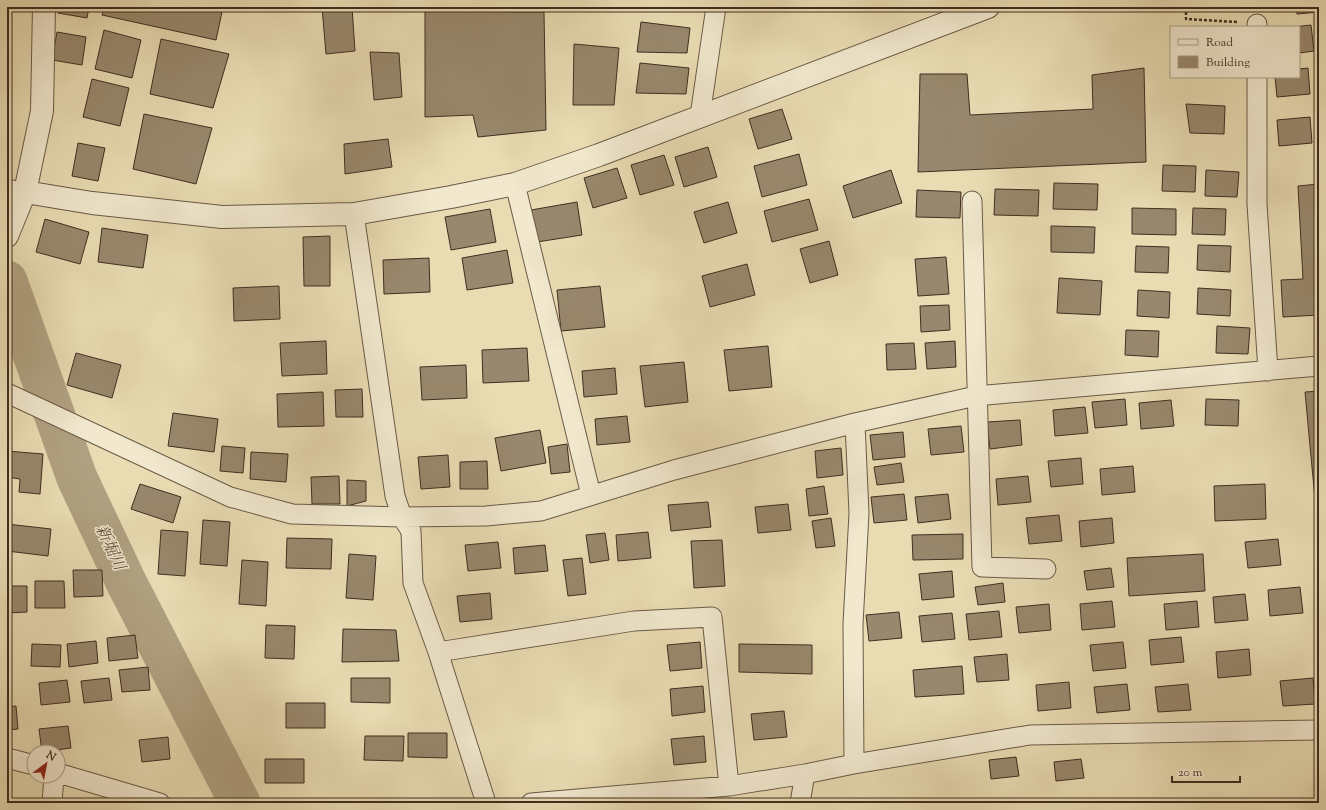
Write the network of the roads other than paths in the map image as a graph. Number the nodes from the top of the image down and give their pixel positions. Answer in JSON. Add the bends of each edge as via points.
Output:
{"nodes":[{"id":1,"x":44,"y":7,"type":"edge"},
{"id":2,"x":716,"y":7,"type":"edge"},
{"id":3,"x":988,"y":7,"type":"edge"},
{"id":4,"x":1257,"y":78,"type":"edge"},
{"id":5,"x":700,"y":116,"type":"junction"},
{"id":6,"x":515,"y":184,"type":"junction"},
{"id":7,"x":16,"y":191,"type":"edge"},
{"id":8,"x":972,"y":201,"type":"dead end"},
{"id":9,"x":354,"y":214,"type":"junction"},
{"id":10,"x":7,"y":236,"type":"edge"},
{"id":11,"x":1319,"y":366,"type":"edge"},
{"id":12,"x":1268,"y":371,"type":"junction"},
{"id":13,"x":7,"y":393,"type":"edge"},
{"id":14,"x":976,"y":396,"type":"junction"},
{"id":15,"x":854,"y":423,"type":"junction"},
{"id":16,"x":591,"y":495,"type":"junction"},
{"id":17,"x":402,"y":517,"type":"junction"},
{"id":18,"x":1046,"y":569,"type":"dead end"},
{"id":19,"x":438,"y":652,"type":"junction"},
{"id":20,"x":1319,"y":730,"type":"edge"},
{"id":21,"x":7,"y":758,"type":"edge"},
{"id":22,"x":26,"y":763,"type":"edge"},
{"id":23,"x":854,"y":764,"type":"junction"},
{"id":24,"x":805,"y":774,"type":"junction"},
{"id":25,"x":66,"y":775,"type":"edge"},
{"id":26,"x":53,"y":784,"type":"edge"},
{"id":27,"x":729,"y":786,"type":"junction"},
{"id":28,"x":52,"y":803,"type":"edge"},
{"id":29,"x":160,"y":803,"type":"edge"},
{"id":30,"x":486,"y":803,"type":"edge"},
{"id":31,"x":531,"y":803,"type":"edge"},
{"id":32,"x":800,"y":803,"type":"edge"}],
"edges":[{"from":1,"to":7,"type":"street","via":[[42,111]]},
{"from":2,"to":5,"type":"street"},
{"from":3,"to":5,"type":"street"},
{"from":4,"to":12,"type":"street","via":[[1257,204]]},
{"from":5,"to":6,"type":"street"},
{"from":6,"to":9,"type":"street"},
{"from":6,"to":16,"type":"street"},
{"from":7,"to":9,"type":"street","via":[[92,203],[222,216]]},
{"from":7,"to":10,"type":"street"},
{"from":8,"to":14,"type":"street"},
{"from":9,"to":17,"type":"street","via":[[395,496]]},
{"from":11,"to":12,"type":"street"},
{"from":12,"to":14,"type":"street"},
{"from":13,"to":17,"type":"street","via":[[230,497],[292,514]]},
{"from":14,"to":15,"type":"street"},
{"from":14,"to":18,"type":"street","via":[[982,567]]},
{"from":15,"to":16,"type":"street","via":[[674,470]]},
{"from":15,"to":23,"type":"street","via":[[858,513],[853,624]]},
{"from":16,"to":17,"type":"street","via":[[541,511],[486,516]]},
{"from":17,"to":19,"type":"street","via":[[410,531],[413,583]]},
{"from":19,"to":27,"type":"street","via":[[634,621],[712,617]]},
{"from":19,"to":30,"type":"street"},
{"from":20,"to":23,"type":"street","via":[[1030,735]]},
{"from":21,"to":22,"type":"street"},
{"from":23,"to":24,"type":"street"},
{"from":24,"to":27,"type":"street"},
{"from":24,"to":32,"type":"street"},
{"from":25,"to":29,"type":"street"},
{"from":26,"to":28,"type":"street"},
{"from":27,"to":31,"type":"street"}]}
